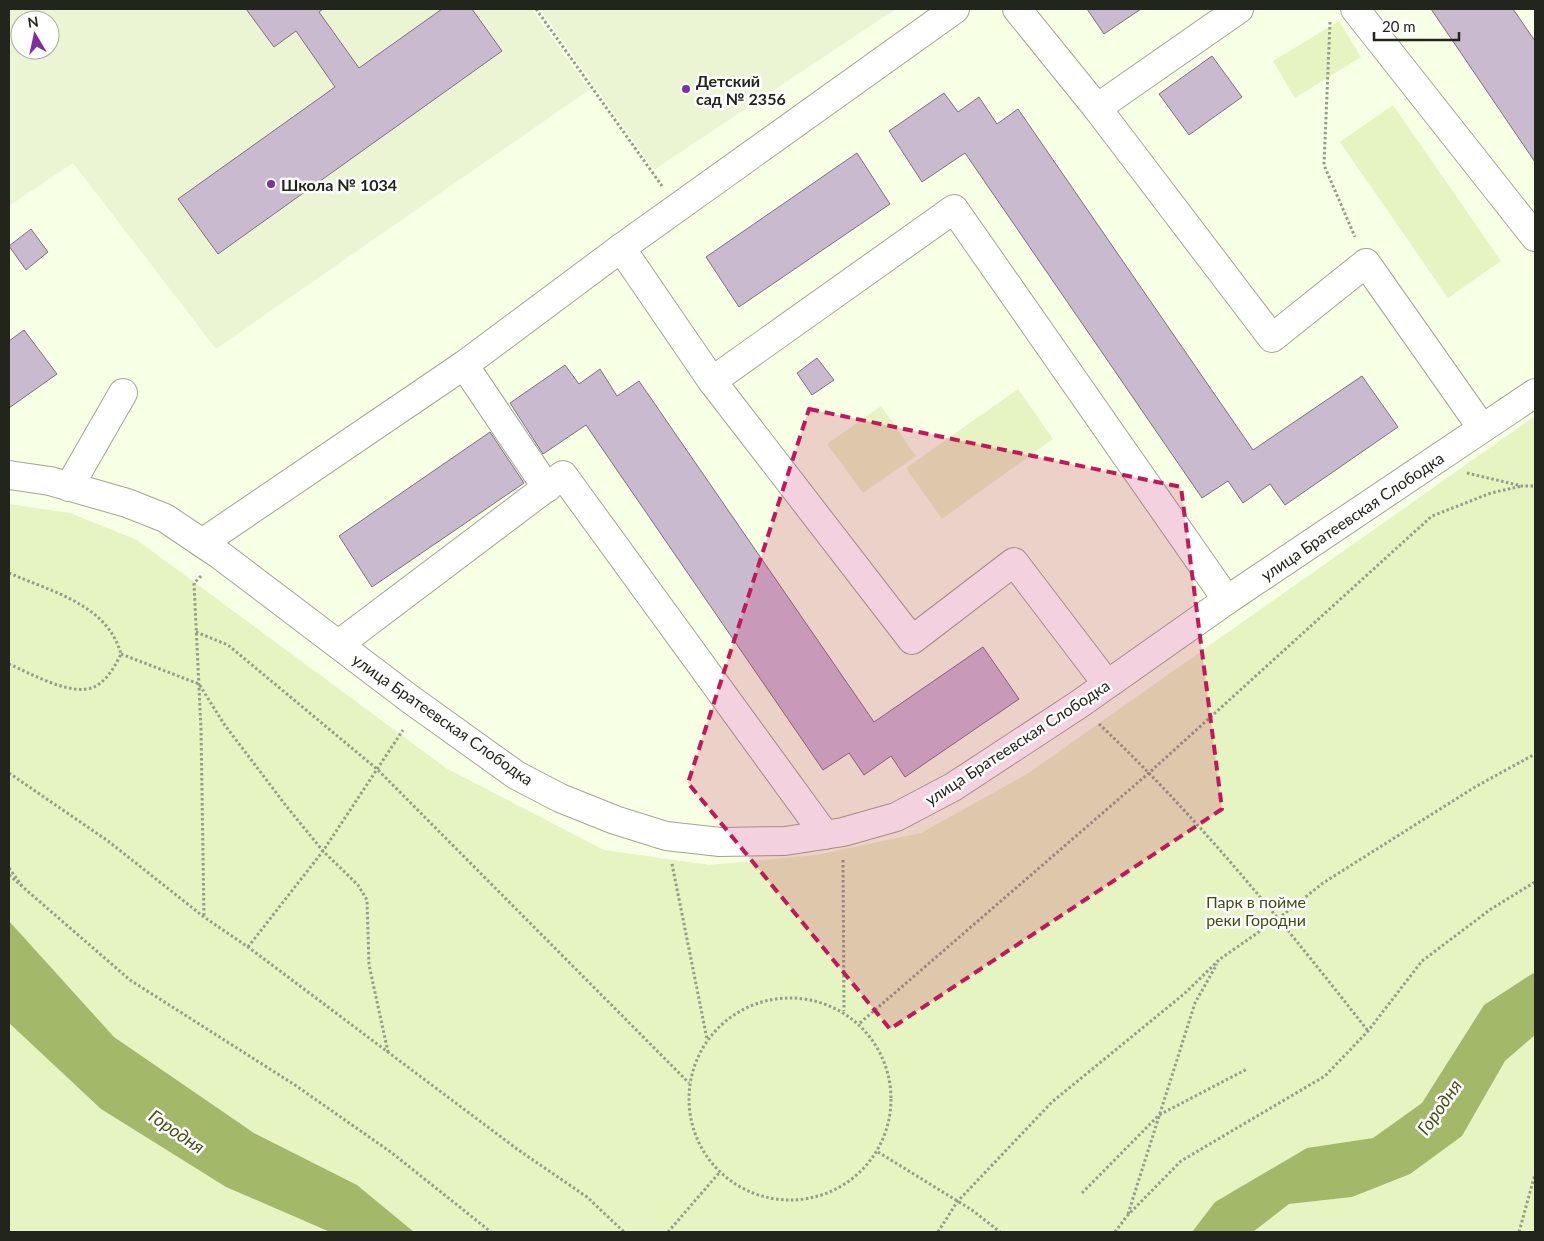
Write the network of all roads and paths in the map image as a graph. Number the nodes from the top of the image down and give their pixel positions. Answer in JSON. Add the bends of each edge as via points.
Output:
{"nodes":[{"id":1,"x":536,"y":9,"type":"edge"},
{"id":2,"x":955,"y":9,"type":"edge"},
{"id":3,"x":1017,"y":9,"type":"edge"},
{"id":4,"x":1239,"y":9,"type":"edge"},
{"id":5,"x":1355,"y":9,"type":"edge"},
{"id":6,"x":1330,"y":18,"type":"dead end"},
{"id":7,"x":1097,"y":108,"type":"junction"},
{"id":8,"x":678,"y":208,"type":"junction"},
{"id":9,"x":1535,"y":237,"type":"edge"},
{"id":10,"x":621,"y":248,"type":"junction"},
{"id":11,"x":1366,"y":263,"type":"junction"},
{"id":12,"x":464,"y":365,"type":"junction"},
{"id":13,"x":712,"y":381,"type":"junction"},
{"id":14,"x":123,"y":393,"type":"dead end"},
{"id":15,"x":1535,"y":393,"type":"edge"},
{"id":16,"x":1482,"y":428,"type":"junction"},
{"id":17,"x":1466,"y":472,"type":"dead end"},
{"id":18,"x":9,"y":475,"type":"edge"},
{"id":19,"x":1522,"y":486,"type":"junction"},
{"id":20,"x":1535,"y":486,"type":"edge"},
{"id":21,"x":69,"y":487,"type":"junction"},
{"id":22,"x":547,"y":488,"type":"junction"},
{"id":23,"x":211,"y":549,"type":"junction"},
{"id":24,"x":9,"y":573,"type":"edge"},
{"id":25,"x":1227,"y":600,"type":"junction"},
{"id":26,"x":196,"y":632,"type":"junction"},
{"id":27,"x":339,"y":644,"type":"junction"},
{"id":28,"x":121,"y":654,"type":"junction"},
{"id":29,"x":9,"y":664,"type":"edge"},
{"id":30,"x":199,"y":684,"type":"junction"},
{"id":31,"x":1107,"y":684,"type":"junction"},
{"id":32,"x":1078,"y":704,"type":"junction"},
{"id":33,"x":420,"y":706,"type":"junction"},
{"id":34,"x":1535,"y":754,"type":"edge"},
{"id":35,"x":377,"y":769,"type":"junction"},
{"id":36,"x":1150,"y":772,"type":"junction"},
{"id":37,"x":9,"y":773,"type":"edge"},
{"id":38,"x":834,"y":845,"type":"junction"},
{"id":39,"x":323,"y":851,"type":"junction"},
{"id":40,"x":670,"y":856,"type":"dead end"},
{"id":41,"x":9,"y":868,"type":"edge"},
{"id":42,"x":9,"y":875,"type":"edge"},
{"id":43,"x":1535,"y":882,"type":"edge"},
{"id":44,"x":29,"y":894,"type":"junction"},
{"id":45,"x":204,"y":917,"type":"junction"},
{"id":46,"x":1279,"y":918,"type":"junction"},
{"id":47,"x":248,"y":947,"type":"junction"},
{"id":48,"x":1220,"y":959,"type":"junction"},
{"id":49,"x":844,"y":1011,"type":"junction"},
{"id":50,"x":860,"y":1023,"type":"junction"},
{"id":51,"x":1368,"y":1031,"type":"junction"},
{"id":52,"x":707,"y":1040,"type":"junction"},
{"id":53,"x":389,"y":1052,"type":"junction"},
{"id":54,"x":1247,"y":1070,"type":"dead end"},
{"id":55,"x":689,"y":1083,"type":"junction"},
{"id":56,"x":1159,"y":1115,"type":"junction"},
{"id":57,"x":878,"y":1152,"type":"junction"},
{"id":58,"x":719,"y":1173,"type":"junction"},
{"id":59,"x":1535,"y":1174,"type":"edge"},
{"id":60,"x":1082,"y":1193,"type":"dead end"},
{"id":61,"x":957,"y":1202,"type":"junction"},
{"id":62,"x":1127,"y":1216,"type":"junction"},
{"id":63,"x":491,"y":1232,"type":"edge"},
{"id":64,"x":624,"y":1232,"type":"edge"},
{"id":65,"x":668,"y":1232,"type":"edge"},
{"id":66,"x":938,"y":1232,"type":"edge"},
{"id":67,"x":1000,"y":1232,"type":"edge"},
{"id":68,"x":1115,"y":1232,"type":"edge"},
{"id":69,"x":1519,"y":1232,"type":"edge"}],
"edges":[{"from":1,"to":8,"type":"path"},
{"from":2,"to":8,"type":"street"},
{"from":3,"to":7,"type":"street"},
{"from":4,"to":7,"type":"street"},
{"from":5,"to":9,"type":"street"},
{"from":6,"to":11,"type":"path","via":[[1324,165]]},
{"from":7,"to":11,"type":"street","via":[[1272,338]]},
{"from":8,"to":10,"type":"street"},
{"from":10,"to":12,"type":"street"},
{"from":10,"to":13,"type":"street"},
{"from":11,"to":16,"type":"street"},
{"from":12,"to":22,"type":"street"},
{"from":12,"to":23,"type":"street"},
{"from":13,"to":25,"type":"street","via":[[954,209]]},
{"from":13,"to":31,"type":"street","via":[[912,640],[1014,562]]},
{"from":14,"to":21,"type":"street"},
{"from":15,"to":16,"type":"street","name":"улица Братеевская Слободка"},
{"from":16,"to":25,"type":"street","name":"улица Братеевская Слободка"},
{"from":17,"to":19,"type":"path"},
{"from":18,"to":21,"type":"street","name":"улица Братеевская Слободка"},
{"from":19,"to":20,"type":"path"},
{"from":19,"to":36,"type":"path","via":[[1491,493],[1432,516]]},
{"from":21,"to":23,"type":"street","name":"улица Братеевская Слободка","via":[[127,503],[165,518]]},
{"from":22,"to":27,"type":"street"},
{"from":22,"to":38,"type":"street","via":[[563,475]]},
{"from":23,"to":26,"type":"path","via":[[194,583]]},
{"from":23,"to":27,"type":"street","name":"улица Братеевская Слободка"},
{"from":24,"to":28,"type":"path","via":[[89,608],[116,637]]},
{"from":25,"to":31,"type":"street","name":"улица Братеевская Слободка"},
{"from":26,"to":30,"type":"path"},
{"from":26,"to":35,"type":"path","via":[[228,645]]},
{"from":27,"to":33,"type":"street","name":"улица Братеевская Слободка"},
{"from":28,"to":29,"type":"path","via":[[112,672],[94,687],[76,689],[51,683]]},
{"from":28,"to":30,"type":"path"},
{"from":30,"to":39,"type":"path","via":[[224,724]]},
{"from":30,"to":45,"type":"path"},
{"from":31,"to":32,"type":"street","name":"улица Братеевская Слободка"},
{"from":32,"to":36,"type":"path"},
{"from":32,"to":38,"type":"street","name":"улица Братеевская Слободка","via":[[953,787]]},
{"from":33,"to":35,"type":"path"},
{"from":33,"to":38,"type":"street","name":"улица Братеевская Слободка","via":[[516,775],[560,798],[623,823],[666,836],[720,842],[786,840]]},
{"from":34,"to":46,"type":"path","via":[[1323,882]]},
{"from":35,"to":39,"type":"path"},
{"from":35,"to":55,"type":"path"},
{"from":36,"to":46,"type":"path"},
{"from":36,"to":50,"type":"path"},
{"from":37,"to":45,"type":"path","via":[[108,841]]},
{"from":38,"to":49,"type":"path"},
{"from":39,"to":47,"type":"path"},
{"from":39,"to":53,"type":"path","via":[[358,885],[367,900],[369,965]]},
{"from":40,"to":52,"type":"path"},
{"from":41,"to":44,"type":"path"},
{"from":42,"to":44,"type":"path"},
{"from":43,"to":51,"type":"path","via":[[1491,909],[1422,961]]},
{"from":44,"to":63,"type":"path","via":[[130,980],[295,1085],[392,1153]]},
{"from":45,"to":47,"type":"path"},
{"from":46,"to":48,"type":"path"},
{"from":46,"to":51,"type":"path"},
{"from":47,"to":53,"type":"path"},
{"from":48,"to":56,"type":"path","via":[[1195,1003]]},
{"from":48,"to":61,"type":"path","via":[[1184,994],[1052,1102]]},
{"from":49,"to":50,"type":"path"},
{"from":49,"to":52,"type":"path","via":[[806,998],[766,999],[730,1016]]},
{"from":50,"to":57,"type":"path","via":[[883,1055],[890,1074],[892,1114]]},
{"from":51,"to":62,"type":"path","via":[[1324,1076],[1180,1161]]},
{"from":52,"to":55,"type":"path","via":[[694,1064]]},
{"from":53,"to":64,"type":"path","via":[[517,1149],[587,1197]]},
{"from":54,"to":56,"type":"path"},
{"from":55,"to":58,"type":"path","via":[[691,1123],[697,1142]]},
{"from":56,"to":60,"type":"path"},
{"from":56,"to":62,"type":"path"},
{"from":57,"to":58,"type":"path","via":[[851,1181],[815,1198],[774,1200],[755,1195]]},
{"from":57,"to":61,"type":"path"},
{"from":58,"to":65,"type":"path"},
{"from":59,"to":69,"type":"path"},
{"from":61,"to":66,"type":"path"},
{"from":61,"to":67,"type":"path"},
{"from":62,"to":68,"type":"path"}]}
